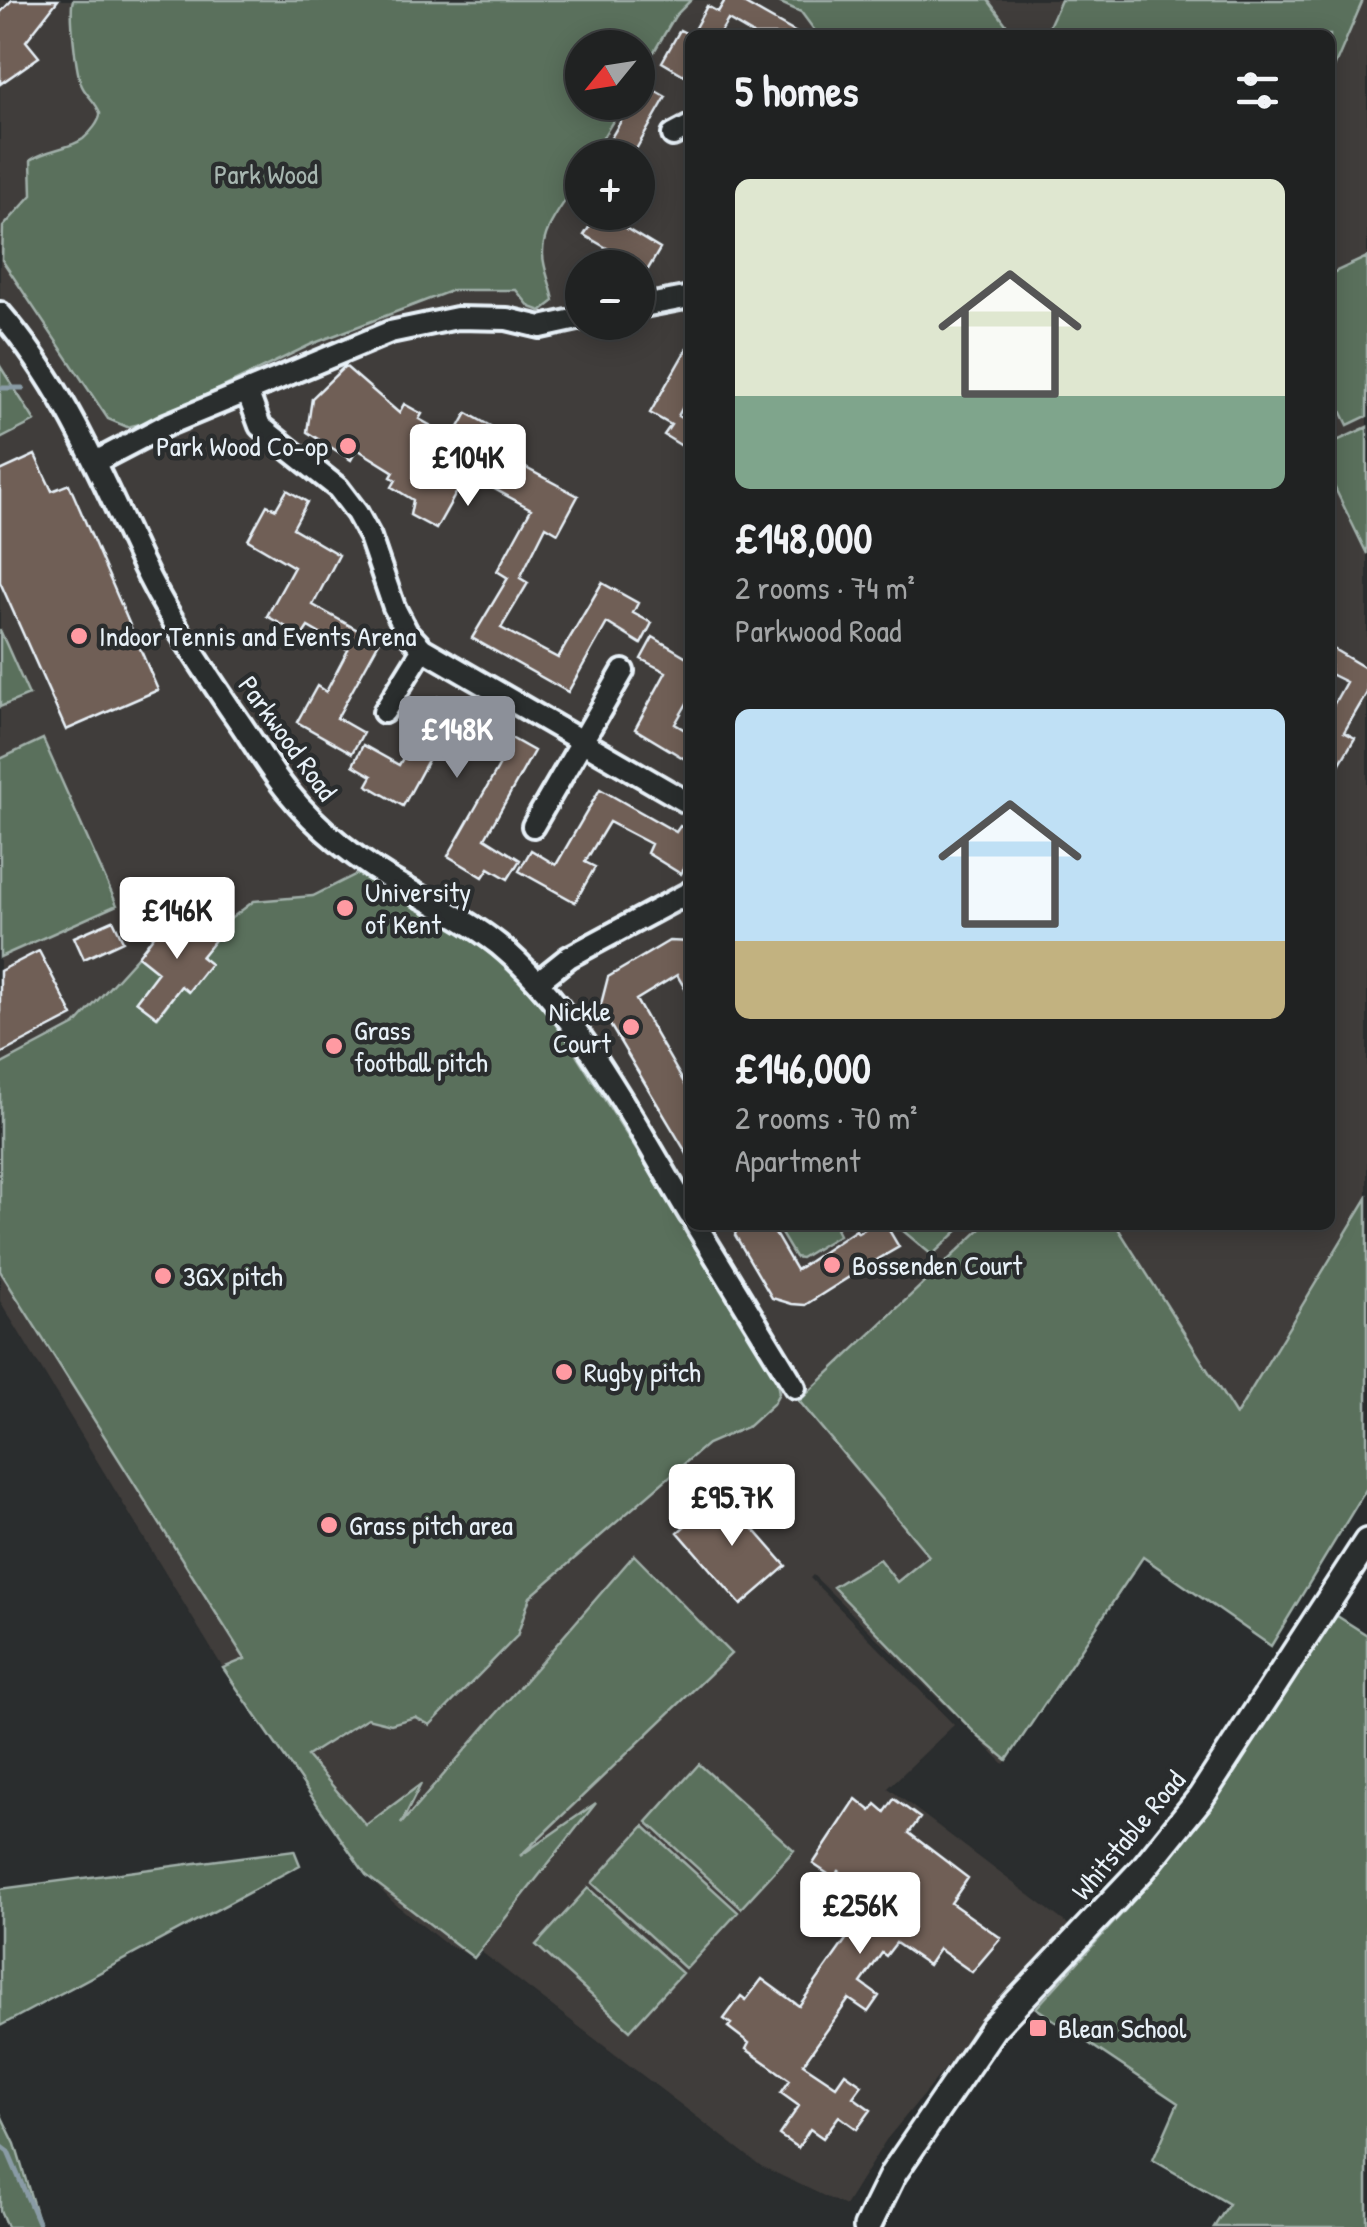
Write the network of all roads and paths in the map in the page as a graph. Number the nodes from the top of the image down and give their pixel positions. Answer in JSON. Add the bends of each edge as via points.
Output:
{"nodes":[{"id":1,"x":685,"y":298,"type":"edge"},
{"id":2,"x":655,"y":304,"type":"edge"},
{"id":3,"x":0,"y":313,"type":"edge"},
{"id":4,"x":565,"y":322,"type":"edge"},
{"id":5,"x":248,"y":390,"type":"junction"},
{"id":6,"x":97,"y":461,"type":"junction"},
{"id":7,"x":422,"y":649,"type":"junction"},
{"id":8,"x":623,"y":671,"type":"dead end"},
{"id":9,"x":384,"y":712,"type":"dead end"},
{"id":10,"x":582,"y":741,"type":"junction"},
{"id":11,"x":685,"y":801,"type":"edge"},
{"id":12,"x":533,"y":826,"type":"dead end"},
{"id":13,"x":685,"y":895,"type":"edge"},
{"id":14,"x":539,"y":981,"type":"junction"},
{"id":15,"x":685,"y":1205,"type":"edge"},
{"id":16,"x":701,"y":1230,"type":"edge"},
{"id":17,"x":796,"y":1387,"type":"dead end"},
{"id":18,"x":1367,"y":1542,"type":"edge"},
{"id":19,"x":868,"y":2227,"type":"edge"}],
"edges":[{"from":1,"to":2,"type":"street"},
{"from":3,"to":6,"type":"street","name":"Parkwood Road","via":[[32,349]]},
{"from":4,"to":5,"type":"street","via":[[541,327],[457,318],[412,326]]},
{"from":5,"to":6,"type":"street"},
{"from":5,"to":7,"type":"street","via":[[260,426],[338,488],[357,514],[394,608]]},
{"from":6,"to":14,"type":"street","name":"Parkwood Road","via":[[142,563],[196,658],[286,790],[352,853],[458,914]]},
{"from":7,"to":9,"type":"street"},
{"from":7,"to":10,"type":"street"},
{"from":8,"to":10,"type":"street"},
{"from":10,"to":11,"type":"street"},
{"from":10,"to":12,"type":"street"},
{"from":13,"to":14,"type":"street","via":[[569,957]]},
{"from":14,"to":15,"type":"street","name":"Parkwood Road"},
{"from":16,"to":17,"type":"street","name":"Parkwood Road"},
{"from":18,"to":19,"type":"main road","name":"Whitstable Road","via":[[1202,1797],[1143,1870],[993,2028],[893,2174]]}]}
